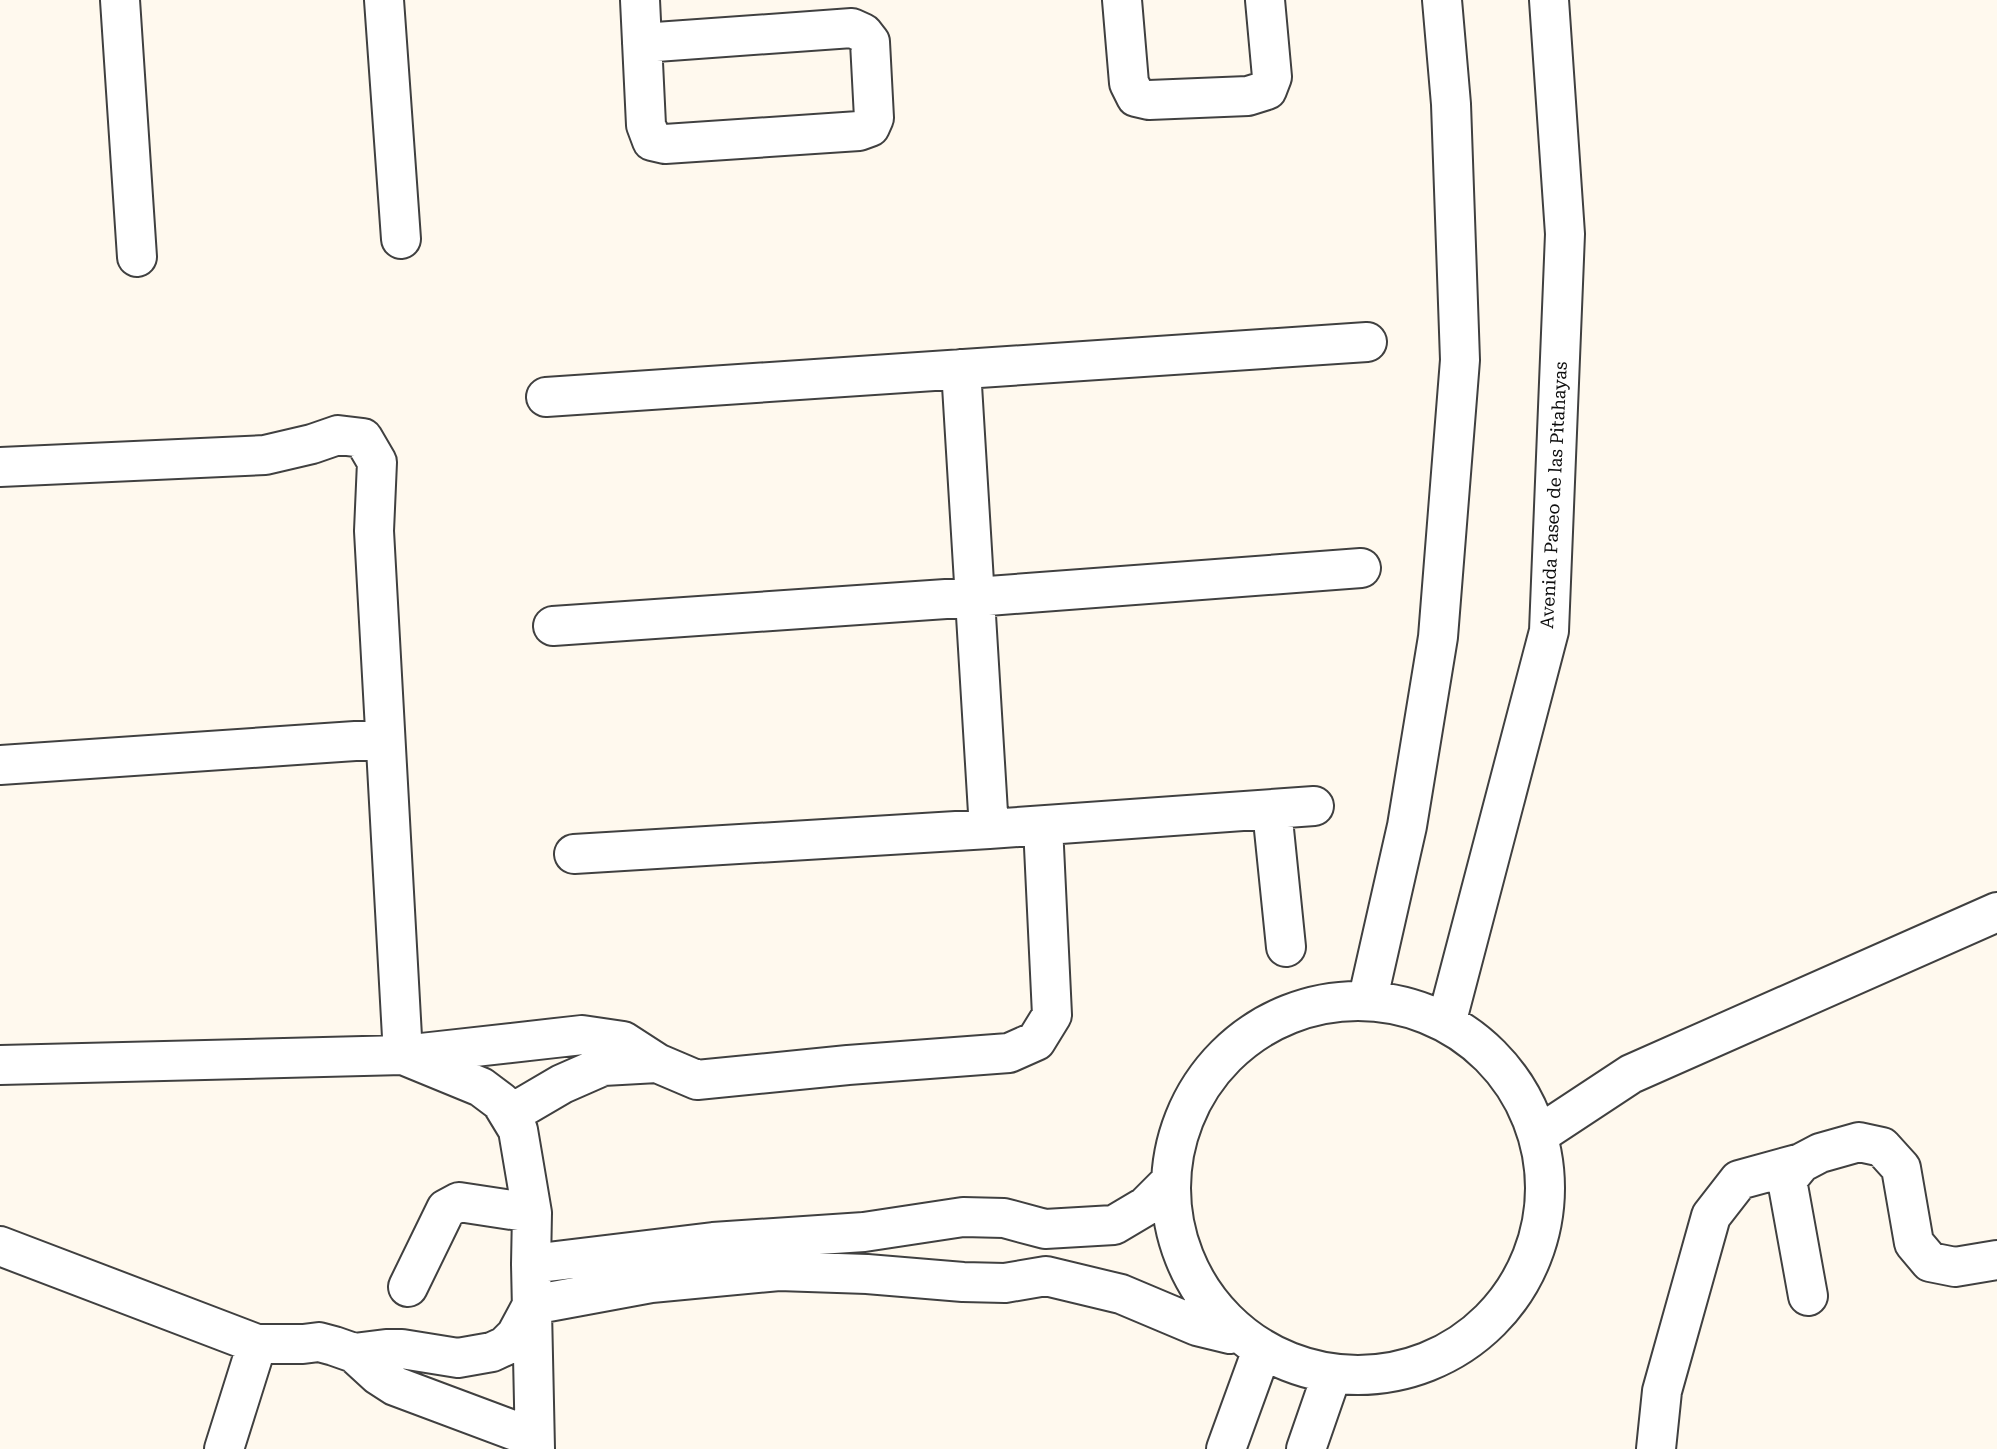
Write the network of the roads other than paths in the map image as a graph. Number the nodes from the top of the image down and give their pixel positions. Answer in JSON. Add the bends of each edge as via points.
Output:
{"nodes":[{"id":1,"x":120,"y":0,"type":"edge"},
{"id":2,"x":384,"y":0,"type":"edge"},
{"id":3,"x":640,"y":0,"type":"edge"},
{"id":4,"x":1122,"y":0,"type":"edge"},
{"id":5,"x":1265,"y":0,"type":"edge"},
{"id":6,"x":1443,"y":0,"type":"edge"},
{"id":7,"x":1549,"y":0,"type":"edge"},
{"id":8,"x":642,"y":43,"type":"junction"},
{"id":9,"x":401,"y":239,"type":"dead end"},
{"id":10,"x":137,"y":257,"type":"dead end"},
{"id":11,"x":1367,"y":342,"type":"dead end"},
{"id":12,"x":961,"y":369,"type":"junction"},
{"id":13,"x":546,"y":397,"type":"dead end"},
{"id":14,"x":0,"y":467,"type":"edge"},
{"id":15,"x":1361,"y":568,"type":"dead end"},
{"id":16,"x":975,"y":597,"type":"junction"},
{"id":17,"x":553,"y":626,"type":"dead end"},
{"id":18,"x":385,"y":739,"type":"junction"},
{"id":19,"x":0,"y":765,"type":"edge"},
{"id":20,"x":1314,"y":806,"type":"dead end"},
{"id":21,"x":1272,"y":810,"type":"junction"},
{"id":22,"x":1043,"y":826,"type":"junction"},
{"id":23,"x":989,"y":830,"type":"junction"},
{"id":24,"x":574,"y":854,"type":"dead end"},
{"id":25,"x":1997,"y":912,"type":"edge"},
{"id":26,"x":1286,"y":947,"type":"dead end"},
{"id":27,"x":1368,"y":998,"type":"junction"},
{"id":28,"x":1447,"y":1020,"type":"junction"},
{"id":29,"x":403,"y":1055,"type":"junction"},
{"id":30,"x":657,"y":1063,"type":"junction"},
{"id":31,"x":0,"y":1065,"type":"edge"},
{"id":32,"x":509,"y":1115,"type":"junction"},
{"id":33,"x":1540,"y":1134,"type":"junction"},
{"id":34,"x":1801,"y":1163,"type":"junction"},
{"id":35,"x":1171,"y":1181,"type":"junction"},
{"id":36,"x":532,"y":1213,"type":"junction"},
{"id":37,"x":1045,"y":1229,"type":"junction"},
{"id":38,"x":0,"y":1246,"type":"edge"},
{"id":39,"x":1997,"y":1260,"type":"edge"},
{"id":40,"x":531,"y":1264,"type":"junction"},
{"id":41,"x":1045,"y":1276,"type":"junction"},
{"id":42,"x":408,"y":1287,"type":"dead end"},
{"id":43,"x":1808,"y":1296,"type":"dead end"},
{"id":44,"x":532,"y":1305,"type":"junction"},
{"id":45,"x":1246,"y":1342,"type":"junction"},
{"id":46,"x":257,"y":1344,"type":"junction"},
{"id":47,"x":354,"y":1353,"type":"junction"},
{"id":48,"x":1332,"y":1374,"type":"junction"},
{"id":49,"x":535,"y":1444,"type":"edge"},
{"id":50,"x":224,"y":1449,"type":"edge"},
{"id":51,"x":1227,"y":1449,"type":"edge"},
{"id":52,"x":1306,"y":1449,"type":"edge"},
{"id":53,"x":1656,"y":1449,"type":"edge"}],
"edges":[{"from":1,"to":10,"type":"street"},
{"from":2,"to":9,"type":"street"},
{"from":3,"to":8,"type":"street"},
{"from":4,"to":5,"type":"street","via":[[1129,83],[1136,97],[1149,100],[1248,96],[1267,90],[1272,77]]},
{"from":6,"to":27,"type":"street","via":[[1460,360],[1438,636],[1407,825]]},
{"from":7,"to":28,"type":"street","name":"Avenida Paseo de las Pitahayas","via":[[1565,234],[1549,631]]},
{"from":8,"to":8,"type":"street","via":[[852,28],[870,42],[874,118],[870,127],[859,131],[665,144],[652,141],[646,125]]},
{"from":11,"to":12,"type":"street"},
{"from":12,"to":13,"type":"street"},
{"from":12,"to":16,"type":"street"},
{"from":14,"to":18,"type":"street","via":[[265,455],[338,435],[363,438],[377,463],[374,531]]},
{"from":15,"to":16,"type":"street"},
{"from":16,"to":17,"type":"street"},
{"from":16,"to":23,"type":"street"},
{"from":18,"to":19,"type":"street"},
{"from":18,"to":29,"type":"street"},
{"from":20,"to":21,"type":"street"},
{"from":21,"to":22,"type":"street"},
{"from":21,"to":26,"type":"street"},
{"from":22,"to":23,"type":"street"},
{"from":22,"to":30,"type":"street","via":[[1052,1015],[1036,1041],[1009,1053],[697,1080]]},
{"from":23,"to":24,"type":"street"},
{"from":25,"to":33,"type":"street","via":[[1631,1074]]},
{"from":27,"to":28,"type":"street"},
{"from":27,"to":35,"type":"street","via":[[1302,1007],[1250,1032],[1209,1073],[1181,1124]]},
{"from":28,"to":33,"type":"street","via":[[1505,1068]]},
{"from":29,"to":30,"type":"street","via":[[582,1035],[623,1041]]},
{"from":29,"to":31,"type":"street"},
{"from":29,"to":32,"type":"street","via":[[481,1087],[501,1102]]},
{"from":30,"to":32,"type":"street","via":[[603,1066]]},
{"from":32,"to":36,"type":"street","via":[[518,1130]]},
{"from":33,"to":48,"type":"street","via":[[1547,1209],[1524,1281],[1475,1338],[1407,1370]]},
{"from":34,"to":39,"type":"street","via":[[1859,1142],[1882,1147],[1901,1168],[1913,1243],[1930,1262],[1955,1267]]},
{"from":34,"to":43,"type":"street","via":[[1787,1180]]},
{"from":34,"to":53,"type":"street","via":[[1739,1180],[1711,1216],[1662,1391]]},
{"from":35,"to":37,"type":"street","via":[[1146,1206],[1114,1225]]},
{"from":35,"to":45,"type":"street","via":[[1179,1242],[1206,1297]]},
{"from":36,"to":40,"type":"street"},
{"from":36,"to":42,"type":"street","via":[[459,1202],[446,1209]]},
{"from":37,"to":40,"type":"street","via":[[1004,1218],[963,1217],[863,1233],[713,1242]]},
{"from":37,"to":41,"type":"street"},
{"from":38,"to":46,"type":"street"},
{"from":40,"to":44,"type":"street"},
{"from":41,"to":44,"type":"street","via":[[1005,1283],[779,1271],[651,1283]]},
{"from":41,"to":45,"type":"street","via":[[1121,1294]]},
{"from":44,"to":47,"type":"street","via":[[516,1335],[492,1352],[458,1358],[402,1349]]},
{"from":44,"to":49,"type":"street"},
{"from":45,"to":48,"type":"street","via":[[1304,1368]]},
{"from":45,"to":51,"type":"street"},
{"from":46,"to":47,"type":"street","via":[[319,1342]]},
{"from":46,"to":50,"type":"street"},
{"from":47,"to":49,"type":"street","via":[[395,1385]]},
{"from":48,"to":52,"type":"street"}]}
